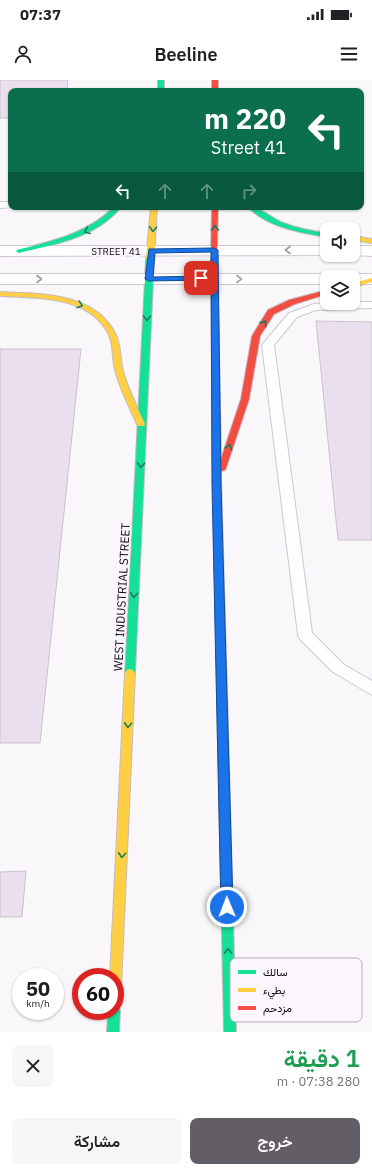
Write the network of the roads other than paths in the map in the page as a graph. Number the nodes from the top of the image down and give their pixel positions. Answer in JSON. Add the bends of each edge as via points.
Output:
{"nodes":[{"id":1,"x":115,"y":210,"type":"edge"},
{"id":2,"x":154,"y":210,"type":"edge"},
{"id":3,"x":215,"y":210,"type":"edge"},
{"id":4,"x":255,"y":210,"type":"edge"},
{"id":5,"x":320,"y":234,"type":"edge"},
{"id":6,"x":360,"y":239,"type":"edge"},
{"id":7,"x":372,"y":241,"type":"edge"},
{"id":8,"x":214,"y":250,"type":"junction"},
{"id":9,"x":0,"y":251,"type":"edge"},
{"id":10,"x":19,"y":251,"type":"junction"},
{"id":11,"x":151,"y":251,"type":"junction"},
{"id":12,"x":320,"y":251,"type":"edge"},
{"id":13,"x":360,"y":251,"type":"edge"},
{"id":14,"x":372,"y":251,"type":"edge"},
{"id":15,"x":214,"y":278,"type":"junction"},
{"id":16,"x":0,"y":279,"type":"edge"},
{"id":17,"x":149,"y":279,"type":"junction"},
{"id":18,"x":320,"y":279,"type":"edge"},
{"id":19,"x":360,"y":279,"type":"edge"},
{"id":20,"x":372,"y":280,"type":"edge"},
{"id":21,"x":360,"y":283,"type":"edge"},
{"id":22,"x":0,"y":294,"type":"edge"},
{"id":23,"x":320,"y":294,"type":"edge"},
{"id":24,"x":372,"y":305,"type":"edge"},
{"id":25,"x":143,"y":426,"type":"junction"},
{"id":26,"x":217,"y":484,"type":"junction"},
{"id":27,"x":372,"y":688,"type":"edge"},
{"id":28,"x":116,"y":968,"type":"edge"},
{"id":29,"x":109,"y":1020,"type":"edge"},
{"id":30,"x":113,"y":1020,"type":"edge"},
{"id":31,"x":104,"y":1032,"type":"edge"},
{"id":32,"x":113,"y":1032,"type":"edge"},
{"id":33,"x":230,"y":1032,"type":"edge"}],
"edges":[{"from":1,"to":10,"type":"main road","one_way":true,"via":[[94,228]]},
{"from":2,"to":11,"type":"main road","name":"WEST INDUSTRIAL STREET","one_way":true},
{"from":8,"to":3,"type":"main road","one_way":true},
{"from":4,"to":5,"type":"main road","via":[[282,227]]},
{"from":6,"to":7,"type":"main road"},
{"from":8,"to":11,"type":"street","name":"STREET 41"},
{"from":12,"to":8,"type":"street","name":"STREET 41","one_way":true},
{"from":8,"to":15,"type":"main road"},
{"from":9,"to":10,"type":"street","name":"STREET 41"},
{"from":10,"to":11,"type":"street","name":"STREET 41"},
{"from":11,"to":17,"type":"main road","name":"WEST INDUSTRIAL STREET"},
{"from":13,"to":14,"type":"street"},
{"from":15,"to":17,"type":"street"},
{"from":15,"to":18,"type":"street","one_way":true},
{"from":15,"to":26,"type":"main road"},
{"from":16,"to":17,"type":"street","one_way":true},
{"from":17,"to":25,"type":"main road","name":"WEST INDUSTRIAL STREET","one_way":true},
{"from":19,"to":20,"type":"street"},
{"from":20,"to":21,"type":"main road"},
{"from":22,"to":25,"type":"main road","one_way":true,"via":[[62,299],[89,308],[105,322],[112,333],[119,370],[127,394]]},
{"from":26,"to":23,"type":"main road","one_way":true,"via":[[245,399],[256,336],[271,312],[292,302]]},
{"from":24,"to":27,"type":"lane","via":[[314,307],[293,315],[268,345],[305,635],[338,668]]},
{"from":25,"to":28,"type":"main road","name":"WEST INDUSTRIAL STREET","one_way":true},
{"from":33,"to":26,"type":"main road","one_way":true},
{"from":29,"to":31,"type":"street"},
{"from":30,"to":32,"type":"main road"}]}
